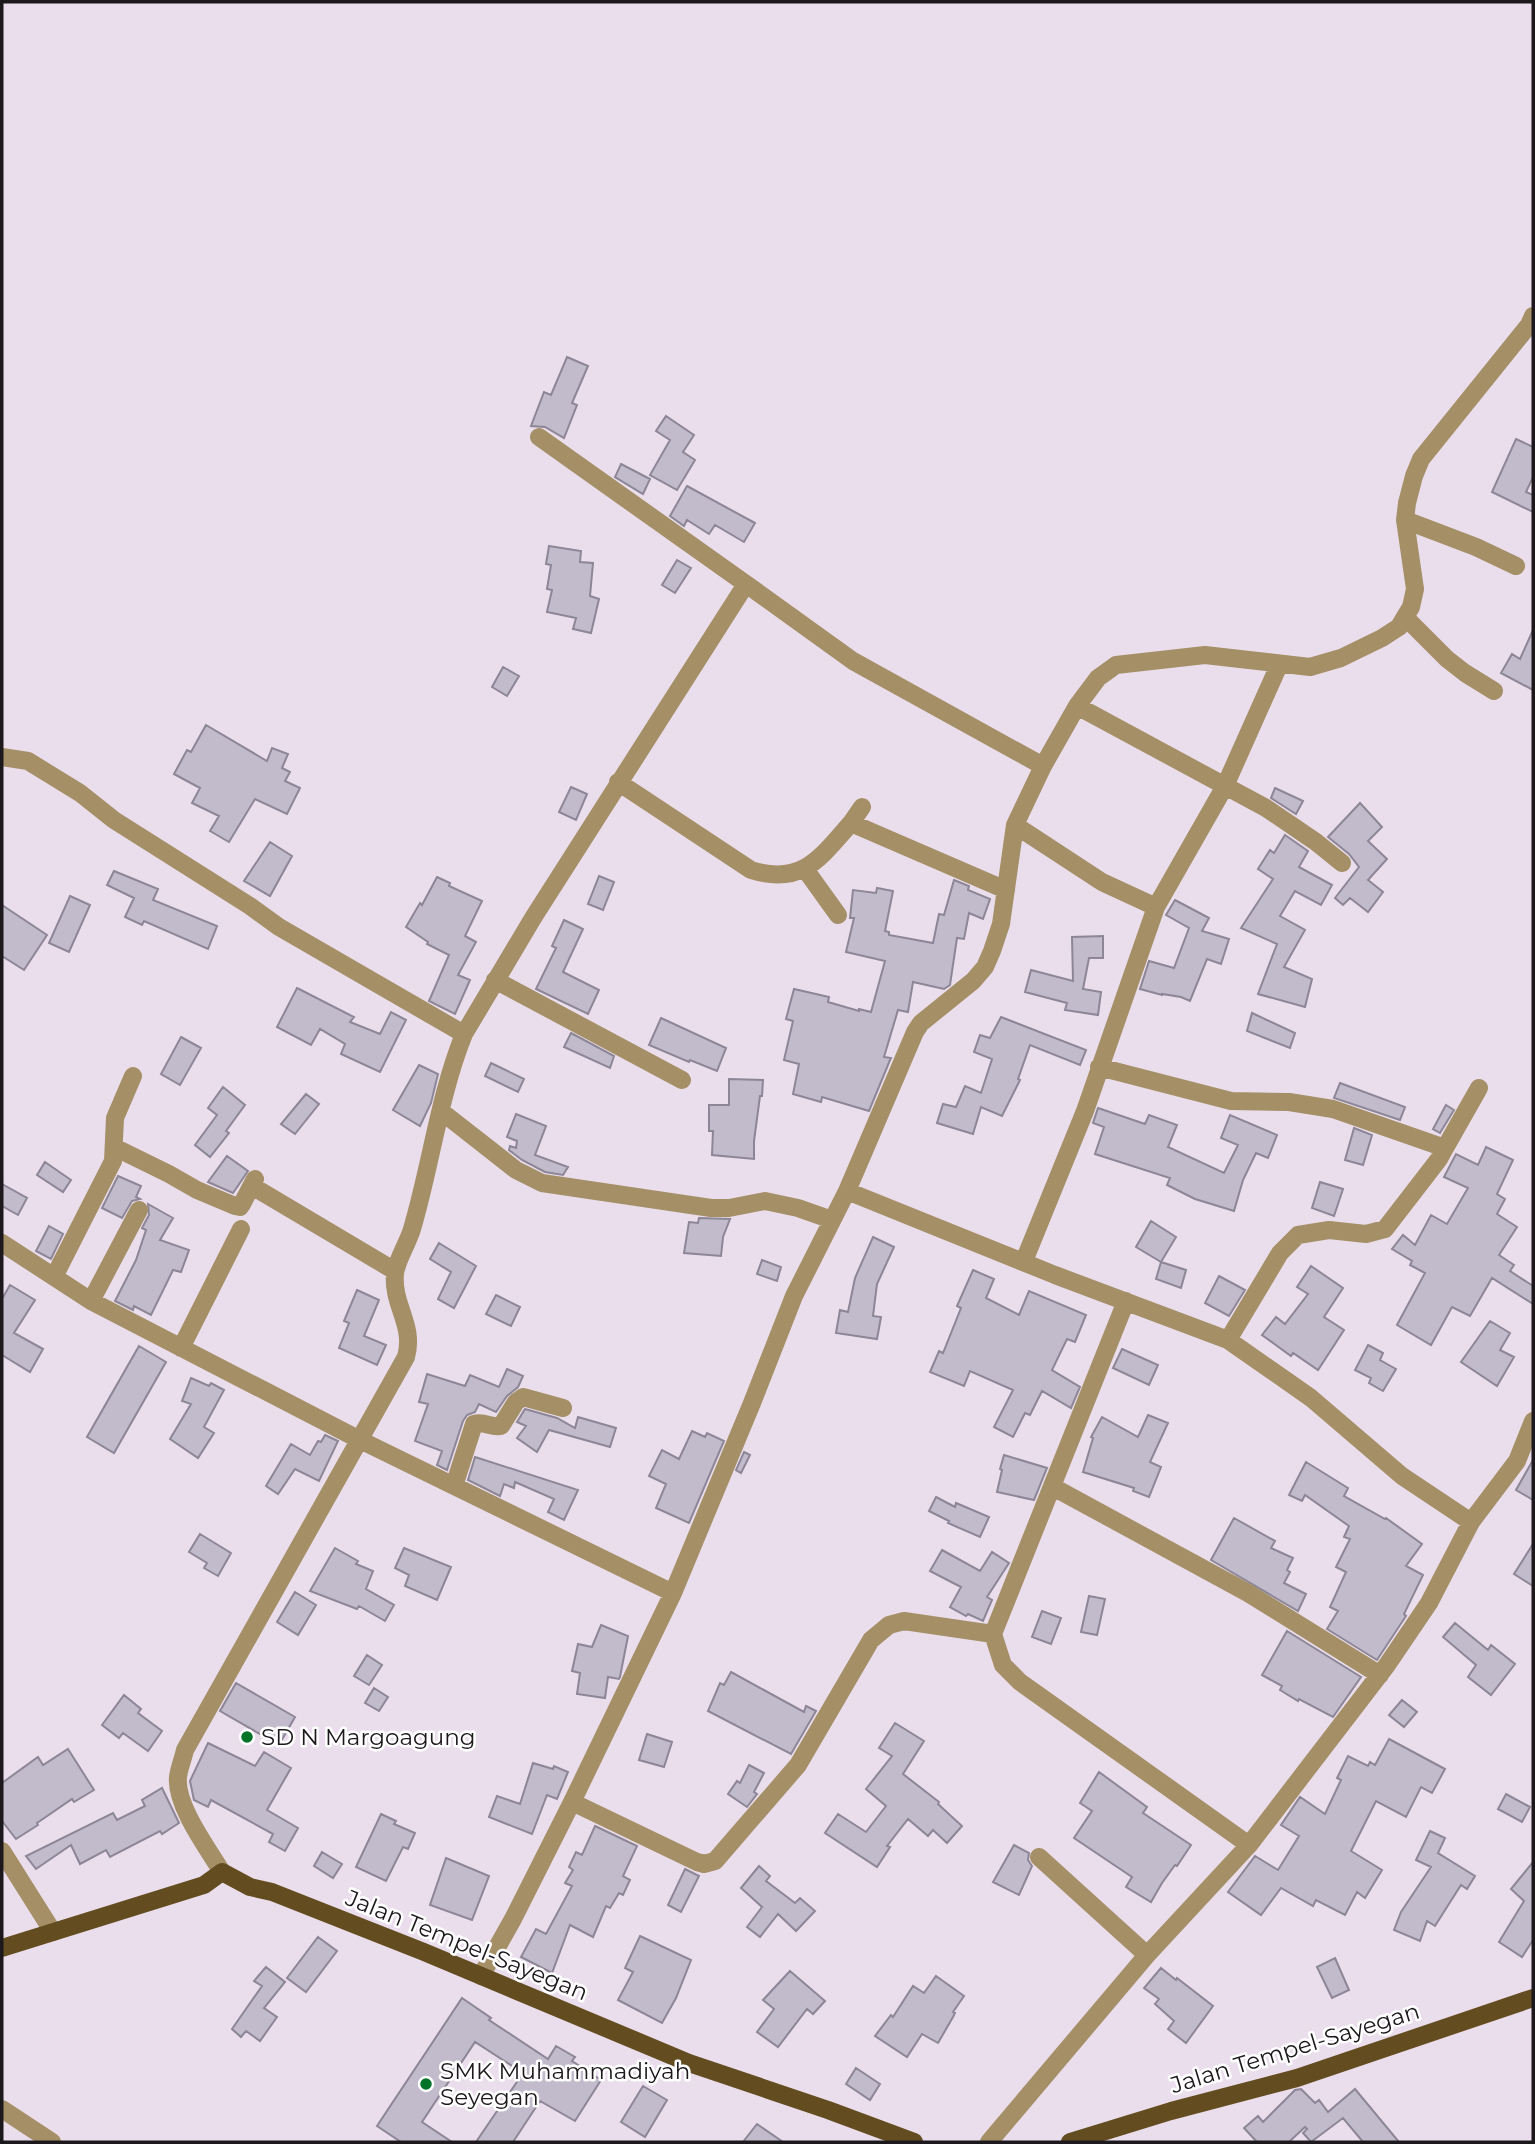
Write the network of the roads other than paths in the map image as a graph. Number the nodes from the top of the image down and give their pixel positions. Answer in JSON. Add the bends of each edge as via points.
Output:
{"nodes":[{"id":1,"x":1532,"y":323,"type":"edge"},
{"id":2,"x":540,"y":438,"type":"dead end"},
{"id":3,"x":1405,"y":520,"type":"junction"},
{"id":4,"x":1516,"y":566,"type":"dead end"},
{"id":5,"x":746,"y":584,"type":"junction"},
{"id":6,"x":1405,"y":617,"type":"junction"},
{"id":7,"x":1279,"y":664,"type":"junction"},
{"id":8,"x":1494,"y":691,"type":"dead end"},
{"id":9,"x":1077,"y":706,"type":"junction"},
{"id":10,"x":2,"y":757,"type":"edge"},
{"id":11,"x":1043,"y":766,"type":"junction"},
{"id":12,"x":618,"y":782,"type":"junction"},
{"id":13,"x":1225,"y":786,"type":"junction"},
{"id":14,"x":862,"y":807,"type":"dead end"},
{"id":15,"x":851,"y":823,"type":"junction"},
{"id":16,"x":1015,"y":825,"type":"junction"},
{"id":17,"x":1342,"y":863,"type":"dead end"},
{"id":18,"x":805,"y":869,"type":"junction"},
{"id":19,"x":1006,"y":891,"type":"junction"},
{"id":20,"x":1156,"y":907,"type":"junction"},
{"id":21,"x":838,"y":915,"type":"dead end"},
{"id":22,"x":495,"y":980,"type":"junction"},
{"id":23,"x":464,"y":1034,"type":"junction"},
{"id":24,"x":1099,"y":1067,"type":"junction"},
{"id":25,"x":133,"y":1076,"type":"dead end"},
{"id":26,"x":681,"y":1080,"type":"dead end"},
{"id":27,"x":1479,"y":1088,"type":"dead end"},
{"id":28,"x":442,"y":1112,"type":"junction"},
{"id":29,"x":114,"y":1147,"type":"junction"},
{"id":30,"x":1445,"y":1147,"type":"junction"},
{"id":31,"x":847,"y":1191,"type":"junction"},
{"id":32,"x":139,"y":1210,"type":"dead end"},
{"id":33,"x":832,"y":1220,"type":"junction"},
{"id":34,"x":241,"y":1229,"type":"dead end"},
{"id":35,"x":2,"y":1243,"type":"edge"},
{"id":36,"x":1024,"y":1261,"type":"junction"},
{"id":37,"x":395,"y":1271,"type":"junction"},
{"id":38,"x":54,"y":1277,"type":"junction"},
{"id":39,"x":91,"y":1301,"type":"junction"},
{"id":40,"x":1126,"y":1301,"type":"junction"},
{"id":41,"x":1228,"y":1340,"type":"junction"},
{"id":42,"x":181,"y":1348,"type":"junction"},
{"id":43,"x":563,"y":1408,"type":"dead end"},
{"id":44,"x":1533,"y":1421,"type":"edge"},
{"id":45,"x":360,"y":1440,"type":"junction"},
{"id":46,"x":454,"y":1486,"type":"junction"},
{"id":47,"x":1054,"y":1487,"type":"junction"},
{"id":48,"x":1471,"y":1522,"type":"junction"},
{"id":49,"x":673,"y":1593,"type":"junction"},
{"id":50,"x":993,"y":1634,"type":"junction"},
{"id":51,"x":1380,"y":1675,"type":"junction"},
{"id":52,"x":572,"y":1802,"type":"junction"},
{"id":53,"x":1249,"y":1845,"type":"junction"},
{"id":54,"x":2,"y":1851,"type":"edge"},
{"id":55,"x":1039,"y":1857,"type":"dead end"},
{"id":56,"x":222,"y":1872,"type":"junction"},
{"id":57,"x":53,"y":1932,"type":"junction"},
{"id":58,"x":2,"y":1948,"type":"edge"},
{"id":59,"x":1147,"y":1955,"type":"junction"},
{"id":60,"x":481,"y":1976,"type":"junction"},
{"id":61,"x":1533,"y":1998,"type":"edge"},
{"id":62,"x":2,"y":2109,"type":"edge"},
{"id":63,"x":52,"y":2142,"type":"edge"},
{"id":64,"x":914,"y":2142,"type":"edge"},
{"id":65,"x":989,"y":2142,"type":"edge"},
{"id":66,"x":1070,"y":2142,"type":"edge"}],
"edges":[{"from":1,"to":3,"type":"street","via":[[1421,459]]},
{"from":2,"to":5,"type":"street"},
{"from":3,"to":4,"type":"street"},
{"from":3,"to":6,"type":"street","via":[[1415,589]]},
{"from":5,"to":11,"type":"street","via":[[853,662]]},
{"from":5,"to":12,"type":"street"},
{"from":6,"to":7,"type":"street","via":[[1382,638],[1340,658],[1310,667]]},
{"from":6,"to":8,"type":"street","via":[[1447,659]]},
{"from":7,"to":9,"type":"street","via":[[1205,655],[1116,665],[1098,678]]},
{"from":7,"to":13,"type":"street"},
{"from":9,"to":11,"type":"street"},
{"from":9,"to":13,"type":"street"},
{"from":10,"to":23,"type":"street","via":[[28,761],[279,927]]},
{"from":11,"to":16,"type":"street"},
{"from":12,"to":18,"type":"street","via":[[751,870],[784,876]]},
{"from":12,"to":22,"type":"street"},
{"from":13,"to":17,"type":"street","via":[[1266,808]]},
{"from":13,"to":20,"type":"street"},
{"from":14,"to":15,"type":"street"},
{"from":15,"to":18,"type":"street"},
{"from":15,"to":19,"type":"street"},
{"from":16,"to":19,"type":"street"},
{"from":16,"to":20,"type":"street","via":[[1102,882]]},
{"from":18,"to":21,"type":"street"},
{"from":19,"to":31,"type":"street","via":[[1001,924],[985,967],[915,1031]]},
{"from":20,"to":24,"type":"street"},
{"from":22,"to":23,"type":"street"},
{"from":22,"to":26,"type":"street"},
{"from":23,"to":28,"type":"street"},
{"from":24,"to":30,"type":"street","via":[[1231,1101],[1333,1109]]},
{"from":24,"to":36,"type":"street"},
{"from":25,"to":29,"type":"street","via":[[115,1118]]},
{"from":27,"to":30,"type":"street"},
{"from":28,"to":33,"type":"street","via":[[516,1170],[542,1183],[711,1208],[765,1200]]},
{"from":28,"to":37,"type":"street","via":[[411,1231]]},
{"from":29,"to":37,"type":"street","via":[[235,1206],[240,1207],[254,1182]]},
{"from":29,"to":38,"type":"street","via":[[113,1161]]},
{"from":30,"to":41,"type":"street","via":[[1385,1229],[1366,1234],[1329,1230],[1298,1235],[1280,1253]]},
{"from":31,"to":33,"type":"street"},
{"from":31,"to":36,"type":"street"},
{"from":32,"to":39,"type":"street"},
{"from":33,"to":49,"type":"street","via":[[794,1296]]},
{"from":34,"to":42,"type":"street"},
{"from":35,"to":38,"type":"street"},
{"from":36,"to":40,"type":"street"},
{"from":37,"to":45,"type":"street","via":[[409,1346]]},
{"from":38,"to":39,"type":"street"},
{"from":39,"to":42,"type":"street"},
{"from":40,"to":41,"type":"street"},
{"from":40,"to":47,"type":"street"},
{"from":41,"to":48,"type":"street","via":[[1311,1398],[1402,1476]]},
{"from":42,"to":45,"type":"street"},
{"from":43,"to":46,"type":"street","via":[[523,1397],[501,1426],[474,1424]]},
{"from":44,"to":48,"type":"street","via":[[1517,1461]]},
{"from":45,"to":46,"type":"street"},
{"from":45,"to":56,"type":"street","via":[[185,1750],[177,1779],[181,1798]]},
{"from":46,"to":49,"type":"street"},
{"from":47,"to":50,"type":"street"},
{"from":47,"to":51,"type":"street","via":[[1248,1593]]},
{"from":48,"to":51,"type":"street","via":[[1429,1603]]},
{"from":49,"to":52,"type":"street"},
{"from":50,"to":52,"type":"street","via":[[904,1621],[890,1625],[871,1640],[798,1765],[710,1863],[697,1862]]},
{"from":50,"to":53,"type":"street","via":[[1003,1664],[1020,1682]]},
{"from":51,"to":53,"type":"street"},
{"from":52,"to":60,"type":"street"},
{"from":53,"to":59,"type":"street"},
{"from":54,"to":57,"type":"street"},
{"from":55,"to":59,"type":"street"},
{"from":56,"to":57,"type":"main road","via":[[204,1885]]},
{"from":56,"to":60,"type":"main road","name":"Jalan Tempel-Sayegan"},
{"from":57,"to":58,"type":"main road"},
{"from":59,"to":65,"type":"street"},
{"from":60,"to":64,"type":"main road","name":"Jalan Tempel-Sayegan","via":[[689,2063]]},
{"from":61,"to":66,"type":"main road","name":"Jalan Tempel-Sayegan","via":[[1297,2078]]},
{"from":62,"to":63,"type":"street"}]}
